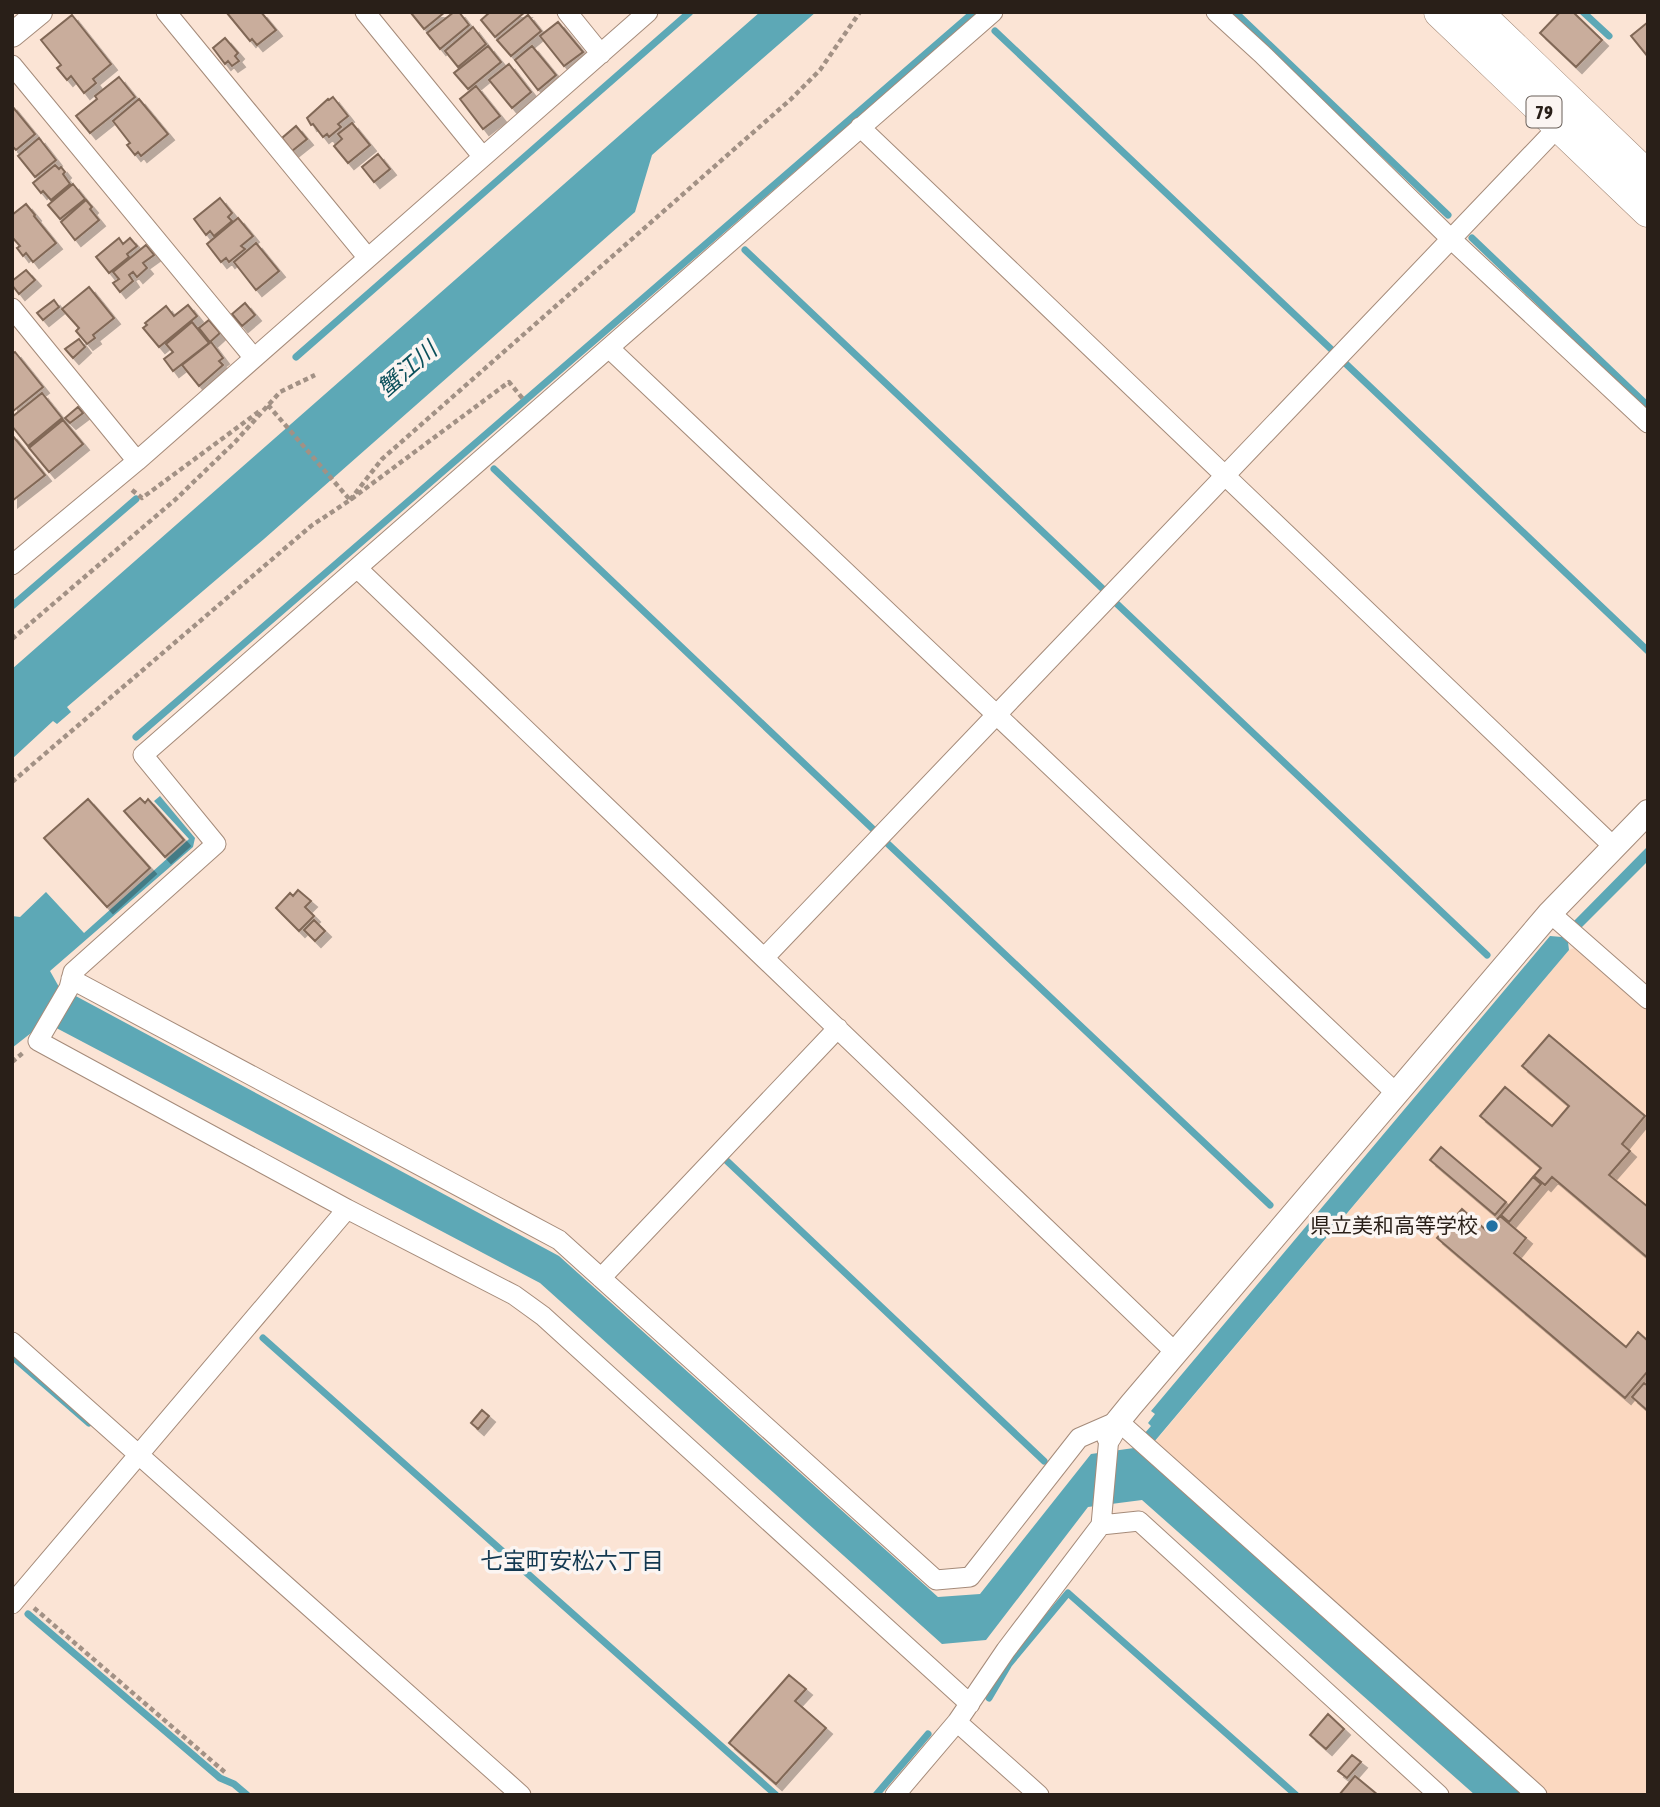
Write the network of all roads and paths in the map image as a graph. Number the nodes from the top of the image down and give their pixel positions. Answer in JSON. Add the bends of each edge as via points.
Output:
{"nodes":[{"id":1,"x":40,"y":12,"type":"edge"},
{"id":2,"x":166,"y":12,"type":"edge"},
{"id":3,"x":365,"y":12,"type":"edge"},
{"id":4,"x":566,"y":12,"type":"edge"},
{"id":5,"x":648,"y":12,"type":"edge"},
{"id":6,"x":860,"y":12,"type":"edge"},
{"id":7,"x":993,"y":12,"type":"edge"},
{"id":8,"x":1216,"y":12,"type":"edge"},
{"id":9,"x":1440,"y":12,"type":"edge"},
{"id":10,"x":1492,"y":17,"type":"edge"},
{"id":11,"x":12,"y":34,"type":"edge"},
{"id":12,"x":601,"y":54,"type":"junction"},
{"id":13,"x":12,"y":65,"type":"edge"},
{"id":14,"x":1559,"y":126,"type":"junction"},
{"id":15,"x":860,"y":127,"type":"junction"},
{"id":16,"x":483,"y":157,"type":"junction"},
{"id":17,"x":1648,"y":177,"type":"edge"},
{"id":18,"x":1648,"y":211,"type":"edge"},
{"id":19,"x":1451,"y":239,"type":"junction"},
{"id":20,"x":368,"y":258,"type":"junction"},
{"id":21,"x":12,"y":308,"type":"edge"},
{"id":22,"x":609,"y":348,"type":"junction"},
{"id":23,"x":254,"y":358,"type":"junction"},
{"id":24,"x":315,"y":375,"type":"dead end"},
{"id":25,"x":516,"y":391,"type":"dead end"},
{"id":26,"x":267,"y":405,"type":"junction"},
{"id":27,"x":1648,"y":423,"type":"edge"},
{"id":28,"x":137,"y":461,"type":"junction"},
{"id":29,"x":1224,"y":476,"type":"junction"},
{"id":30,"x":117,"y":478,"type":"junction"},
{"id":31,"x":350,"y":499,"type":"junction"},
{"id":32,"x":13,"y":562,"type":"edge"},
{"id":33,"x":357,"y":568,"type":"junction"},
{"id":34,"x":12,"y":639,"type":"edge"},
{"id":35,"x":996,"y":715,"type":"junction"},
{"id":36,"x":12,"y":782,"type":"edge"},
{"id":37,"x":1648,"y":812,"type":"edge"},
{"id":38,"x":1614,"y":847,"type":"junction"},
{"id":39,"x":1550,"y":913,"type":"junction"},
{"id":40,"x":764,"y":958,"type":"junction"},
{"id":41,"x":70,"y":983,"type":"junction"},
{"id":42,"x":1648,"y":999,"type":"edge"},
{"id":43,"x":838,"y":1028,"type":"junction"},
{"id":44,"x":1397,"y":1094,"type":"junction"},
{"id":45,"x":347,"y":1209,"type":"junction"},
{"id":46,"x":601,"y":1278,"type":"junction"},
{"id":47,"x":12,"y":1342,"type":"edge"},
{"id":48,"x":1176,"y":1353,"type":"junction"},
{"id":49,"x":1114,"y":1429,"type":"junction"},
{"id":50,"x":139,"y":1455,"type":"junction"},
{"id":51,"x":1101,"y":1521,"type":"junction"},
{"id":52,"x":16,"y":1600,"type":"edge"},
{"id":53,"x":970,"y":1704,"type":"junction"},
{"id":54,"x":957,"y":1722,"type":"junction"},
{"id":55,"x":226,"y":1774,"type":"dead end"},
{"id":56,"x":521,"y":1795,"type":"edge"},
{"id":57,"x":895,"y":1795,"type":"edge"},
{"id":58,"x":1039,"y":1795,"type":"edge"},
{"id":59,"x":1440,"y":1795,"type":"edge"},
{"id":60,"x":1537,"y":1795,"type":"edge"}],
"edges":[{"from":1,"to":11,"type":"street"},
{"from":2,"to":20,"type":"street"},
{"from":3,"to":16,"type":"street"},
{"from":4,"to":12,"type":"street"},
{"from":5,"to":12,"type":"street"},
{"from":6,"to":31,"type":"path","via":[[820,70],[790,100],[382,458]]},
{"from":7,"to":15,"type":"street"},
{"from":8,"to":19,"type":"street"},
{"from":9,"to":14,"type":"main road","number":"79"},
{"from":10,"to":17,"type":"main road","number":"79"},
{"from":12,"to":16,"type":"street"},
{"from":13,"to":23,"type":"street"},
{"from":14,"to":18,"type":"main road","number":"79"},
{"from":14,"to":19,"type":"street"},
{"from":15,"to":22,"type":"street"},
{"from":15,"to":29,"type":"street"},
{"from":16,"to":20,"type":"street"},
{"from":19,"to":27,"type":"street"},
{"from":19,"to":29,"type":"street"},
{"from":20,"to":23,"type":"street"},
{"from":21,"to":28,"type":"street"},
{"from":22,"to":33,"type":"street"},
{"from":22,"to":35,"type":"street"},
{"from":23,"to":28,"type":"street"},
{"from":24,"to":26,"type":"path","via":[[280,392]]},
{"from":25,"to":31,"type":"path","via":[[509,383]]},
{"from":26,"to":30,"type":"path","via":[[142,498]]},
{"from":26,"to":31,"type":"path"},
{"from":26,"to":34,"type":"path","via":[[176,499]]},
{"from":28,"to":30,"type":"street"},
{"from":29,"to":35,"type":"street"},
{"from":29,"to":38,"type":"street"},
{"from":30,"to":32,"type":"street"},
{"from":31,"to":36,"type":"path","via":[[311,526]]},
{"from":33,"to":40,"type":"street"},
{"from":33,"to":41,"type":"street","via":[[143,755],[216,844],[73,972]]},
{"from":35,"to":40,"type":"street"},
{"from":35,"to":44,"type":"street"},
{"from":37,"to":38,"type":"street"},
{"from":38,"to":39,"type":"street"},
{"from":39,"to":42,"type":"street"},
{"from":39,"to":44,"type":"street"},
{"from":40,"to":43,"type":"street"},
{"from":41,"to":45,"type":"street","via":[[38,1041]]},
{"from":41,"to":46,"type":"street","via":[[559,1240]]},
{"from":43,"to":46,"type":"street"},
{"from":43,"to":48,"type":"street"},
{"from":44,"to":48,"type":"street"},
{"from":45,"to":50,"type":"street"},
{"from":45,"to":53,"type":"street","via":[[514,1295],[543,1316]]},
{"from":46,"to":49,"type":"street","via":[[936,1580],[970,1577],[1079,1438]]},
{"from":47,"to":50,"type":"street"},
{"from":48,"to":49,"type":"street"},
{"from":49,"to":51,"type":"street"},
{"from":49,"to":60,"type":"street"},
{"from":50,"to":52,"type":"street"},
{"from":50,"to":56,"type":"street"},
{"from":51,"to":53,"type":"street"},
{"from":51,"to":59,"type":"street","via":[[1139,1521]]},
{"from":52,"to":55,"type":"path"},
{"from":53,"to":54,"type":"street"},
{"from":54,"to":57,"type":"street"},
{"from":54,"to":58,"type":"street"}]}
